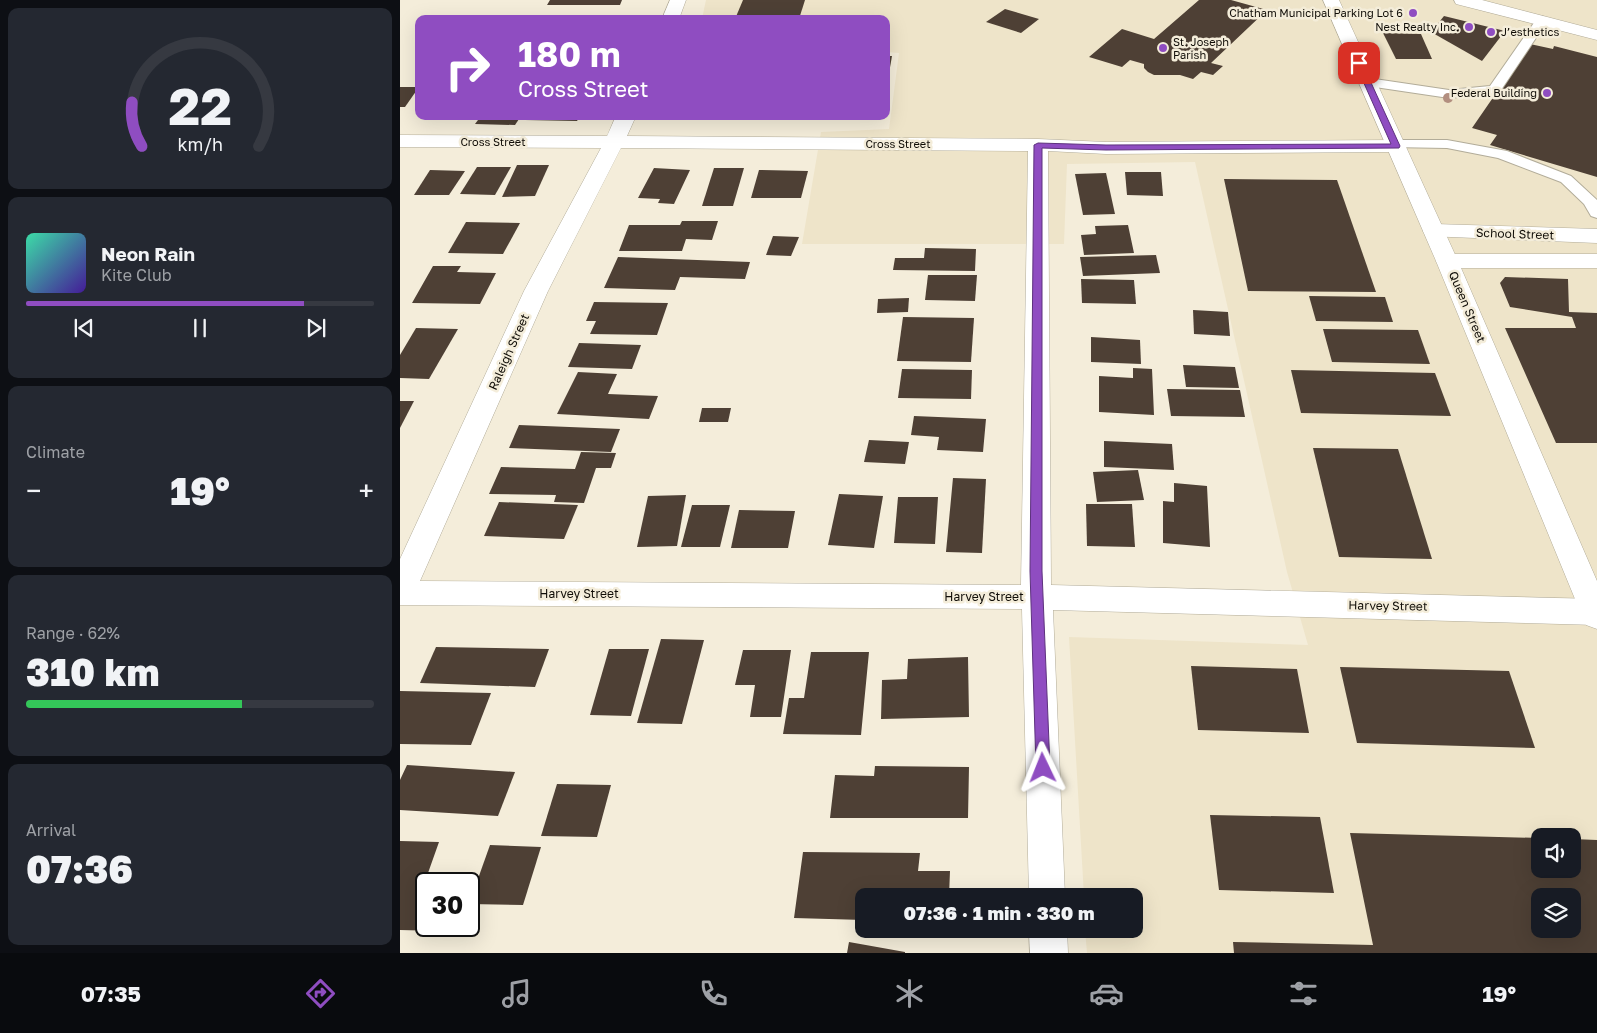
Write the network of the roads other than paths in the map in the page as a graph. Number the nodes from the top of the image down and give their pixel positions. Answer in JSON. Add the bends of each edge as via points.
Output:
{"nodes":[{"id":1,"x":678,"y":0,"type":"edge"},
{"id":2,"x":1331,"y":0,"type":"edge"},
{"id":3,"x":1462,"y":0,"type":"edge"},
{"id":4,"x":672,"y":15,"type":"edge"},
{"id":5,"x":1542,"y":20,"type":"junction"},
{"id":6,"x":1597,"y":34,"type":"edge"},
{"id":7,"x":1368,"y":82,"type":"junction"},
{"id":8,"x":624,"y":120,"type":"edge"},
{"id":9,"x":400,"y":141,"type":"edge"},
{"id":10,"x":614,"y":143,"type":"junction"},
{"id":11,"x":1038,"y":145,"type":"junction"},
{"id":12,"x":1395,"y":145,"type":"junction"},
{"id":13,"x":1566,"y":179,"type":"junction"},
{"id":14,"x":1597,"y":186,"type":"edge"},
{"id":15,"x":1597,"y":213,"type":"edge"},
{"id":16,"x":1434,"y":231,"type":"junction"},
{"id":17,"x":1597,"y":236,"type":"edge"},
{"id":18,"x":1447,"y":261,"type":"junction"},
{"id":19,"x":1597,"y":261,"type":"edge"},
{"id":20,"x":400,"y":592,"type":"edge"},
{"id":21,"x":1037,"y":597,"type":"junction"},
{"id":22,"x":1596,"y":613,"type":"edge"},
{"id":23,"x":1047,"y":888,"type":"edge"},
{"id":24,"x":1048,"y":938,"type":"edge"},
{"id":25,"x":1049,"y":953,"type":"edge"}],
"edges":[{"from":1,"to":4,"type":"street"},
{"from":2,"to":7,"type":"street","name":"Queen Street"},
{"from":3,"to":5,"type":"street"},
{"from":5,"to":6,"type":"street"},
{"from":5,"to":7,"type":"lane","via":[[1494,90],[1448,94]]},
{"from":7,"to":12,"type":"street","name":"Queen Street"},
{"from":8,"to":10,"type":"street","name":"Raleigh Street"},
{"from":9,"to":10,"type":"street","name":"Cross Street"},
{"from":10,"to":11,"type":"street","name":"Cross Street"},
{"from":10,"to":20,"type":"street","name":"Raleigh Street","via":[[536,291]]},
{"from":11,"to":12,"type":"street","name":"Cross Street","via":[[1106,148]]},
{"from":11,"to":21,"type":"street"},
{"from":12,"to":13,"type":"lane","via":[[1447,144],[1502,154]]},
{"from":12,"to":16,"type":"street","name":"Queen Street"},
{"from":13,"to":14,"type":"lane"},
{"from":13,"to":15,"type":"lane","via":[[1590,201]]},
{"from":16,"to":17,"type":"street","name":"School Street"},
{"from":16,"to":18,"type":"street","name":"Queen Street"},
{"from":18,"to":19,"type":"street","name":"School Street"},
{"from":18,"to":22,"type":"street","name":"Queen Street"},
{"from":20,"to":21,"type":"street","name":"Harvey Street"},
{"from":21,"to":22,"type":"street","name":"Harvey Street"},
{"from":21,"to":23,"type":"street"},
{"from":24,"to":25,"type":"street"}]}
